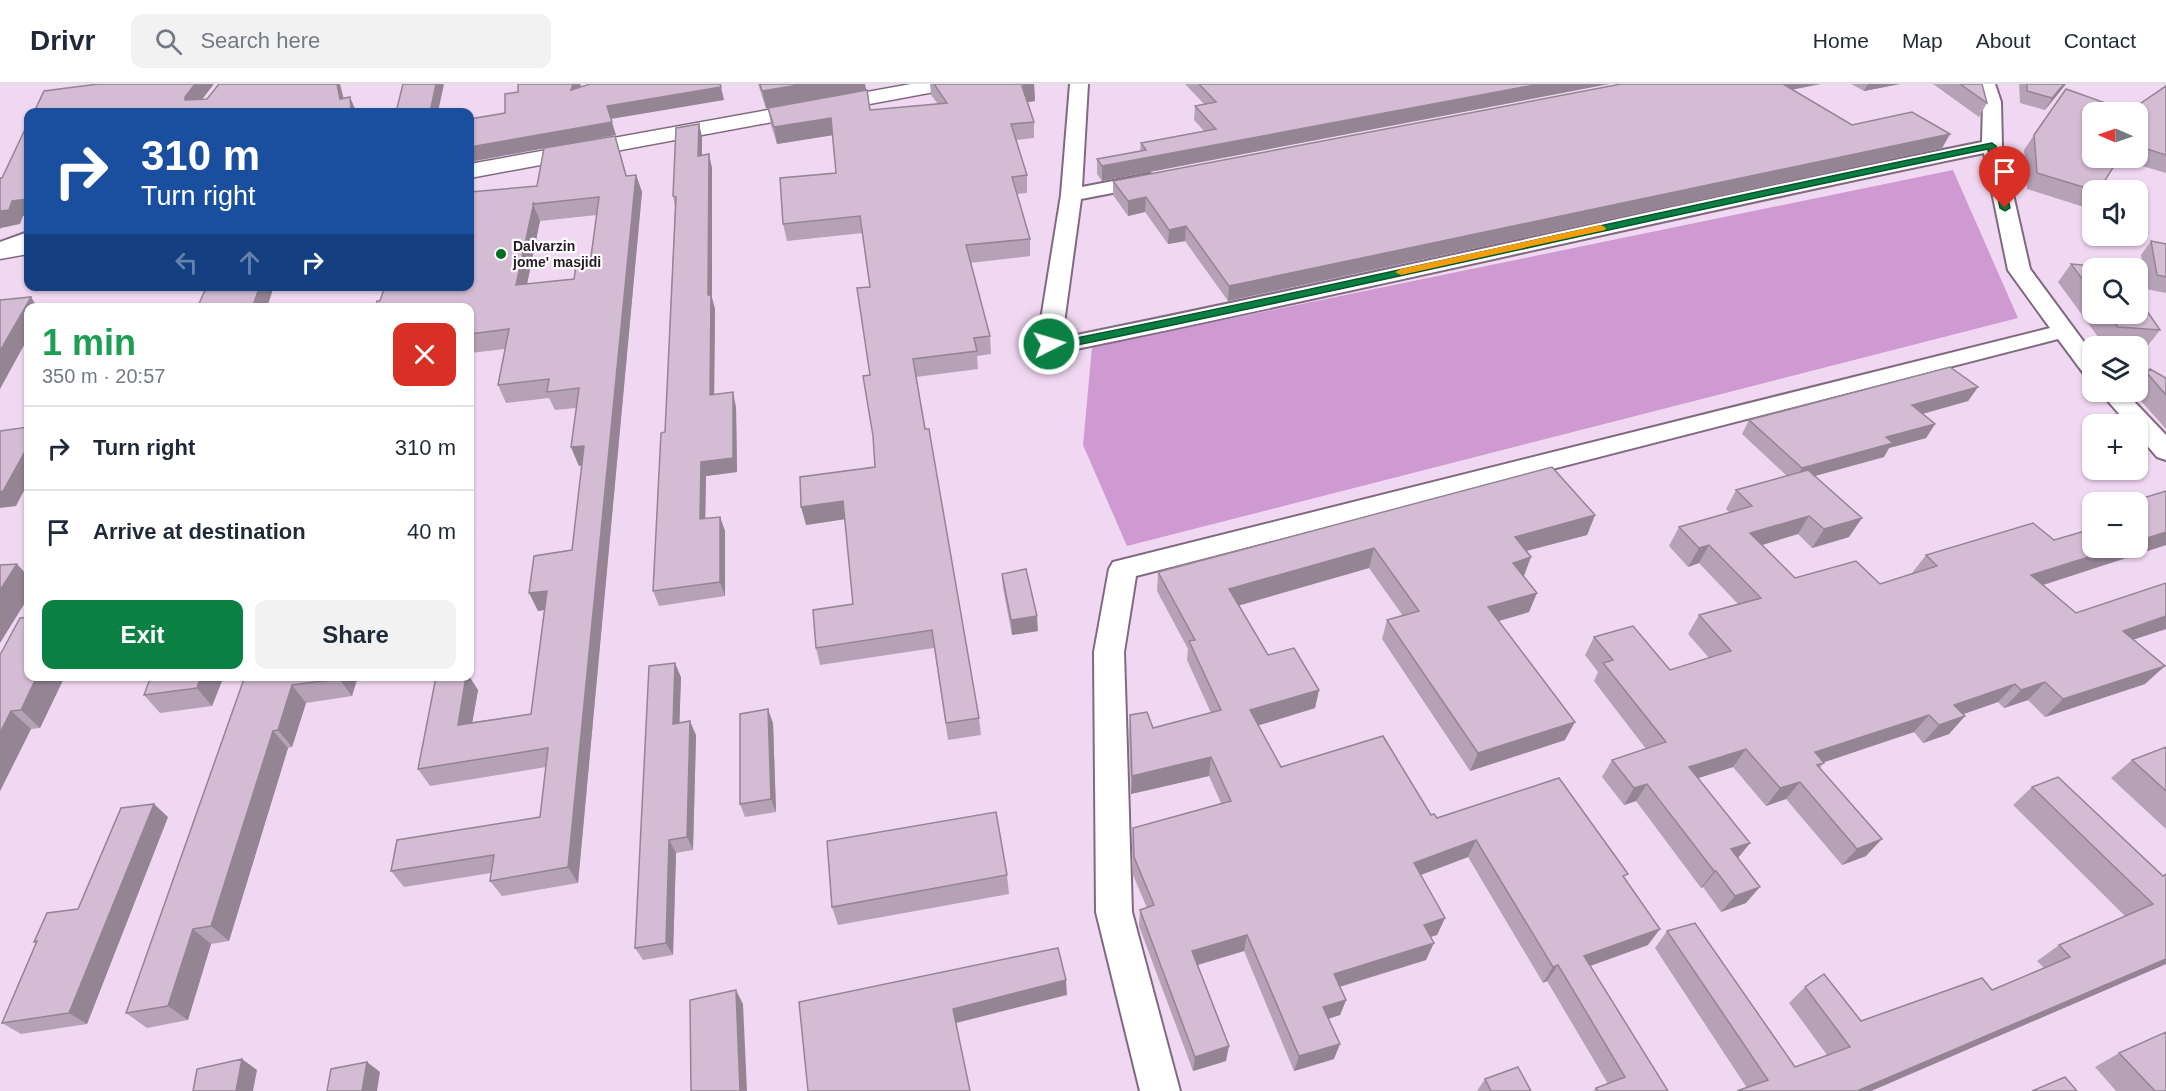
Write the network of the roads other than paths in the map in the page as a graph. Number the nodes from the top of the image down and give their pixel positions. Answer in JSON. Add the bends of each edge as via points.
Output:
{"nodes":[{"id":1,"x":945,"y":84,"type":"edge"},
{"id":2,"x":1079,"y":84,"type":"edge"},
{"id":3,"x":1986,"y":84,"type":"edge"},
{"id":4,"x":1992,"y":146,"type":"junction"},
{"id":5,"x":474,"y":170,"type":"edge"},
{"id":6,"x":1164,"y":177,"type":"edge"},
{"id":7,"x":1071,"y":195,"type":"junction"},
{"id":8,"x":24,"y":240,"type":"edge"},
{"id":9,"x":24,"y":248,"type":"edge"},
{"id":10,"x":0,"y":251,"type":"edge"},
{"id":11,"x":2064,"y":330,"type":"junction"},
{"id":12,"x":2082,"y":355,"type":"edge"},
{"id":13,"x":2121,"y":402,"type":"edge"},
{"id":14,"x":2166,"y":451,"type":"edge"},
{"id":15,"x":1160,"y":1091,"type":"edge"}],
"edges":[{"from":1,"to":5,"type":"street"},
{"from":2,"to":7,"type":"street"},
{"from":3,"to":4,"type":"street","via":[[1992,102]]},
{"from":4,"to":7,"type":"street","via":[[1258,305],[1062,345],[1049,344]]},
{"from":4,"to":11,"type":"street","via":[[2019,270]]},
{"from":6,"to":7,"type":"street"},
{"from":8,"to":10,"type":"street"},
{"from":9,"to":10,"type":"street"},
{"from":11,"to":12,"type":"street"},
{"from":11,"to":15,"type":"street","via":[[1123,569],[1109,652],[1114,912]]},
{"from":13,"to":14,"type":"street"}]}
